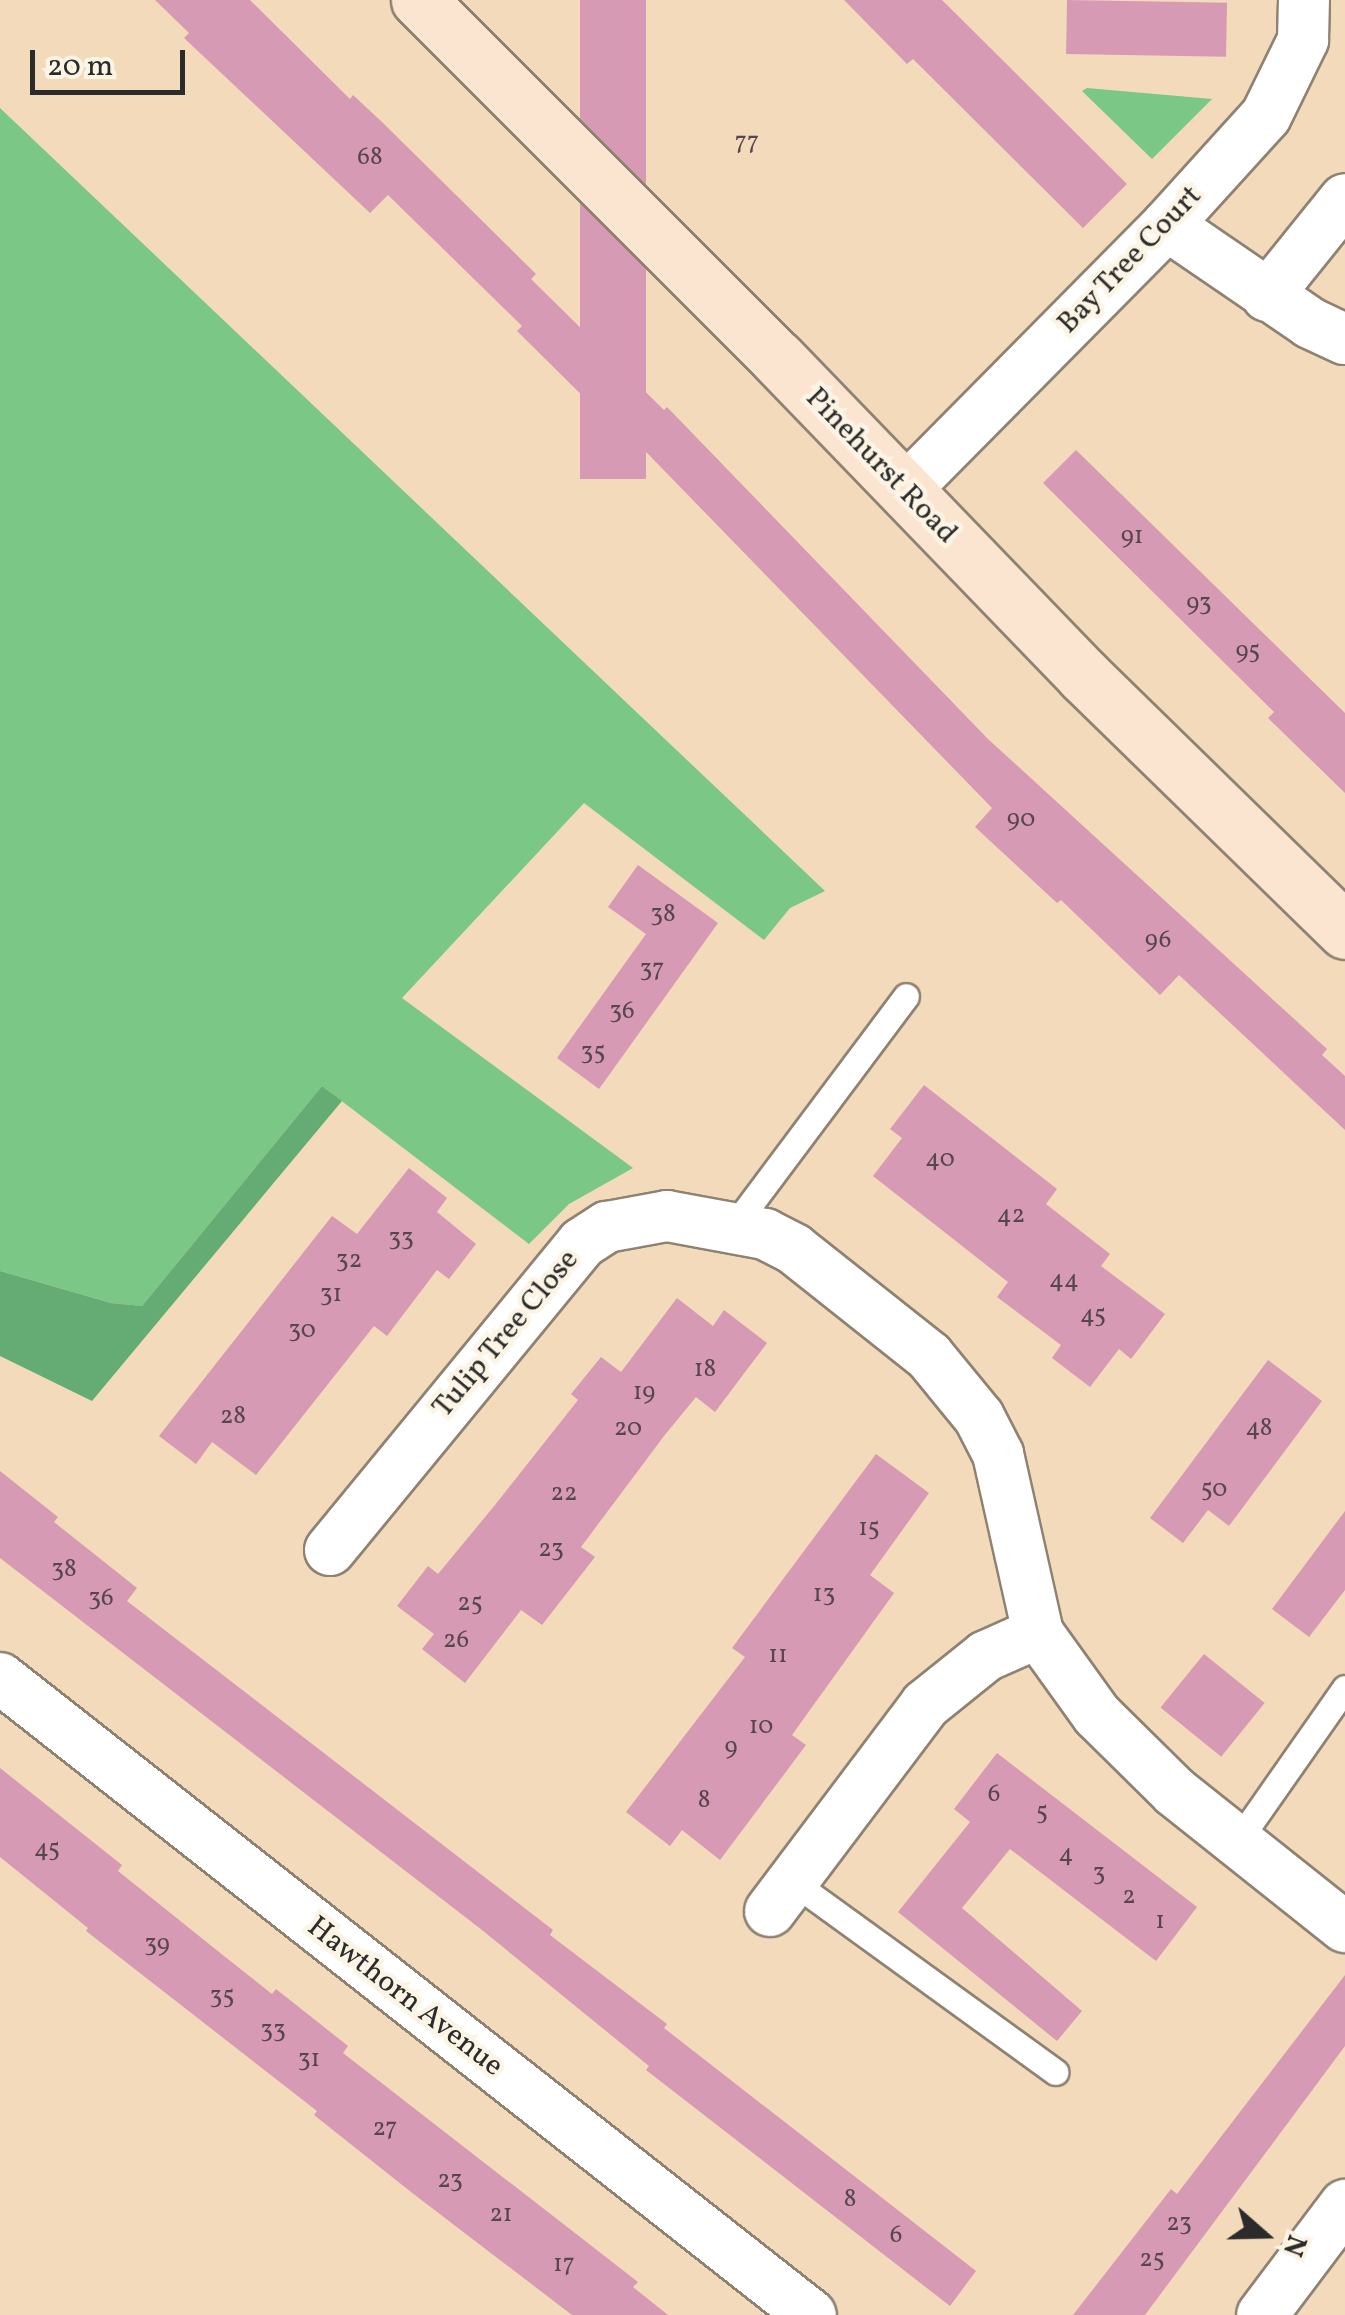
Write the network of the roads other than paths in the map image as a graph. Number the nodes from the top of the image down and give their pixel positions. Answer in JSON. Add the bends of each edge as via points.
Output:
{"nodes":[{"id":1,"x":419,"y":0,"type":"edge"},
{"id":2,"x":1304,"y":0,"type":"edge"},
{"id":3,"x":1345,"y":199,"type":"edge"},
{"id":4,"x":1167,"y":225,"type":"junction"},
{"id":5,"x":1268,"y":296,"type":"junction"},
{"id":6,"x":1345,"y":339,"type":"edge"},
{"id":7,"x":904,"y":490,"type":"junction"},
{"id":8,"x":1345,"y":931,"type":"edge"},
{"id":9,"x":906,"y":996,"type":"dead end"},
{"id":10,"x":734,"y":1226,"type":"junction"},
{"id":11,"x":330,"y":1550,"type":"dead end"},
{"id":12,"x":1038,"y":1633,"type":"junction"},
{"id":13,"x":0,"y":1678,"type":"edge"},
{"id":14,"x":1345,"y":1688,"type":"edge"},
{"id":15,"x":1237,"y":1842,"type":"junction"},
{"id":16,"x":782,"y":1896,"type":"joint"},
{"id":17,"x":1345,"y":1927,"type":"edge"},
{"id":18,"x":1055,"y":2072,"type":"dead end"},
{"id":19,"x":1345,"y":2205,"type":"edge"},
{"id":20,"x":811,"y":2315,"type":"edge"},
{"id":21,"x":1262,"y":2315,"type":"edge"}],
"edges":[{"from":1,"to":7,"type":"street","name":"Pinehurst Road"},
{"from":2,"to":4,"type":"street","name":"Bay Tree Court","via":[[1303,40],[1266,116]]},
{"from":3,"to":5,"type":"street"},
{"from":4,"to":5,"type":"street"},
{"from":4,"to":7,"type":"street","name":"Bay Tree Court"},
{"from":5,"to":6,"type":"street"},
{"from":7,"to":8,"type":"street","name":"Pinehurst Road"},
{"from":9,"to":10,"type":"lane"},
{"from":10,"to":11,"type":"street","name":"Tulip Tree Close","via":[[639,1218],[606,1226],[582,1242]]},
{"from":10,"to":12,"type":"street","name":"Tulip Tree Close","via":[[794,1249],[929,1356],[956,1386],[998,1454]]},
{"from":12,"to":15,"type":"street","name":"Tulip Tree Close","via":[[1132,1753]]},
{"from":12,"to":16,"type":"street","via":[[986,1656],[925,1705]]},
{"from":13,"to":20,"type":"street","name":"Hawthorn Avenue"},
{"from":14,"to":15,"type":"lane"},
{"from":15,"to":17,"type":"street","name":"Tulip Tree Close"},
{"from":16,"to":18,"type":"lane"},
{"from":19,"to":21,"type":"street"}]}
